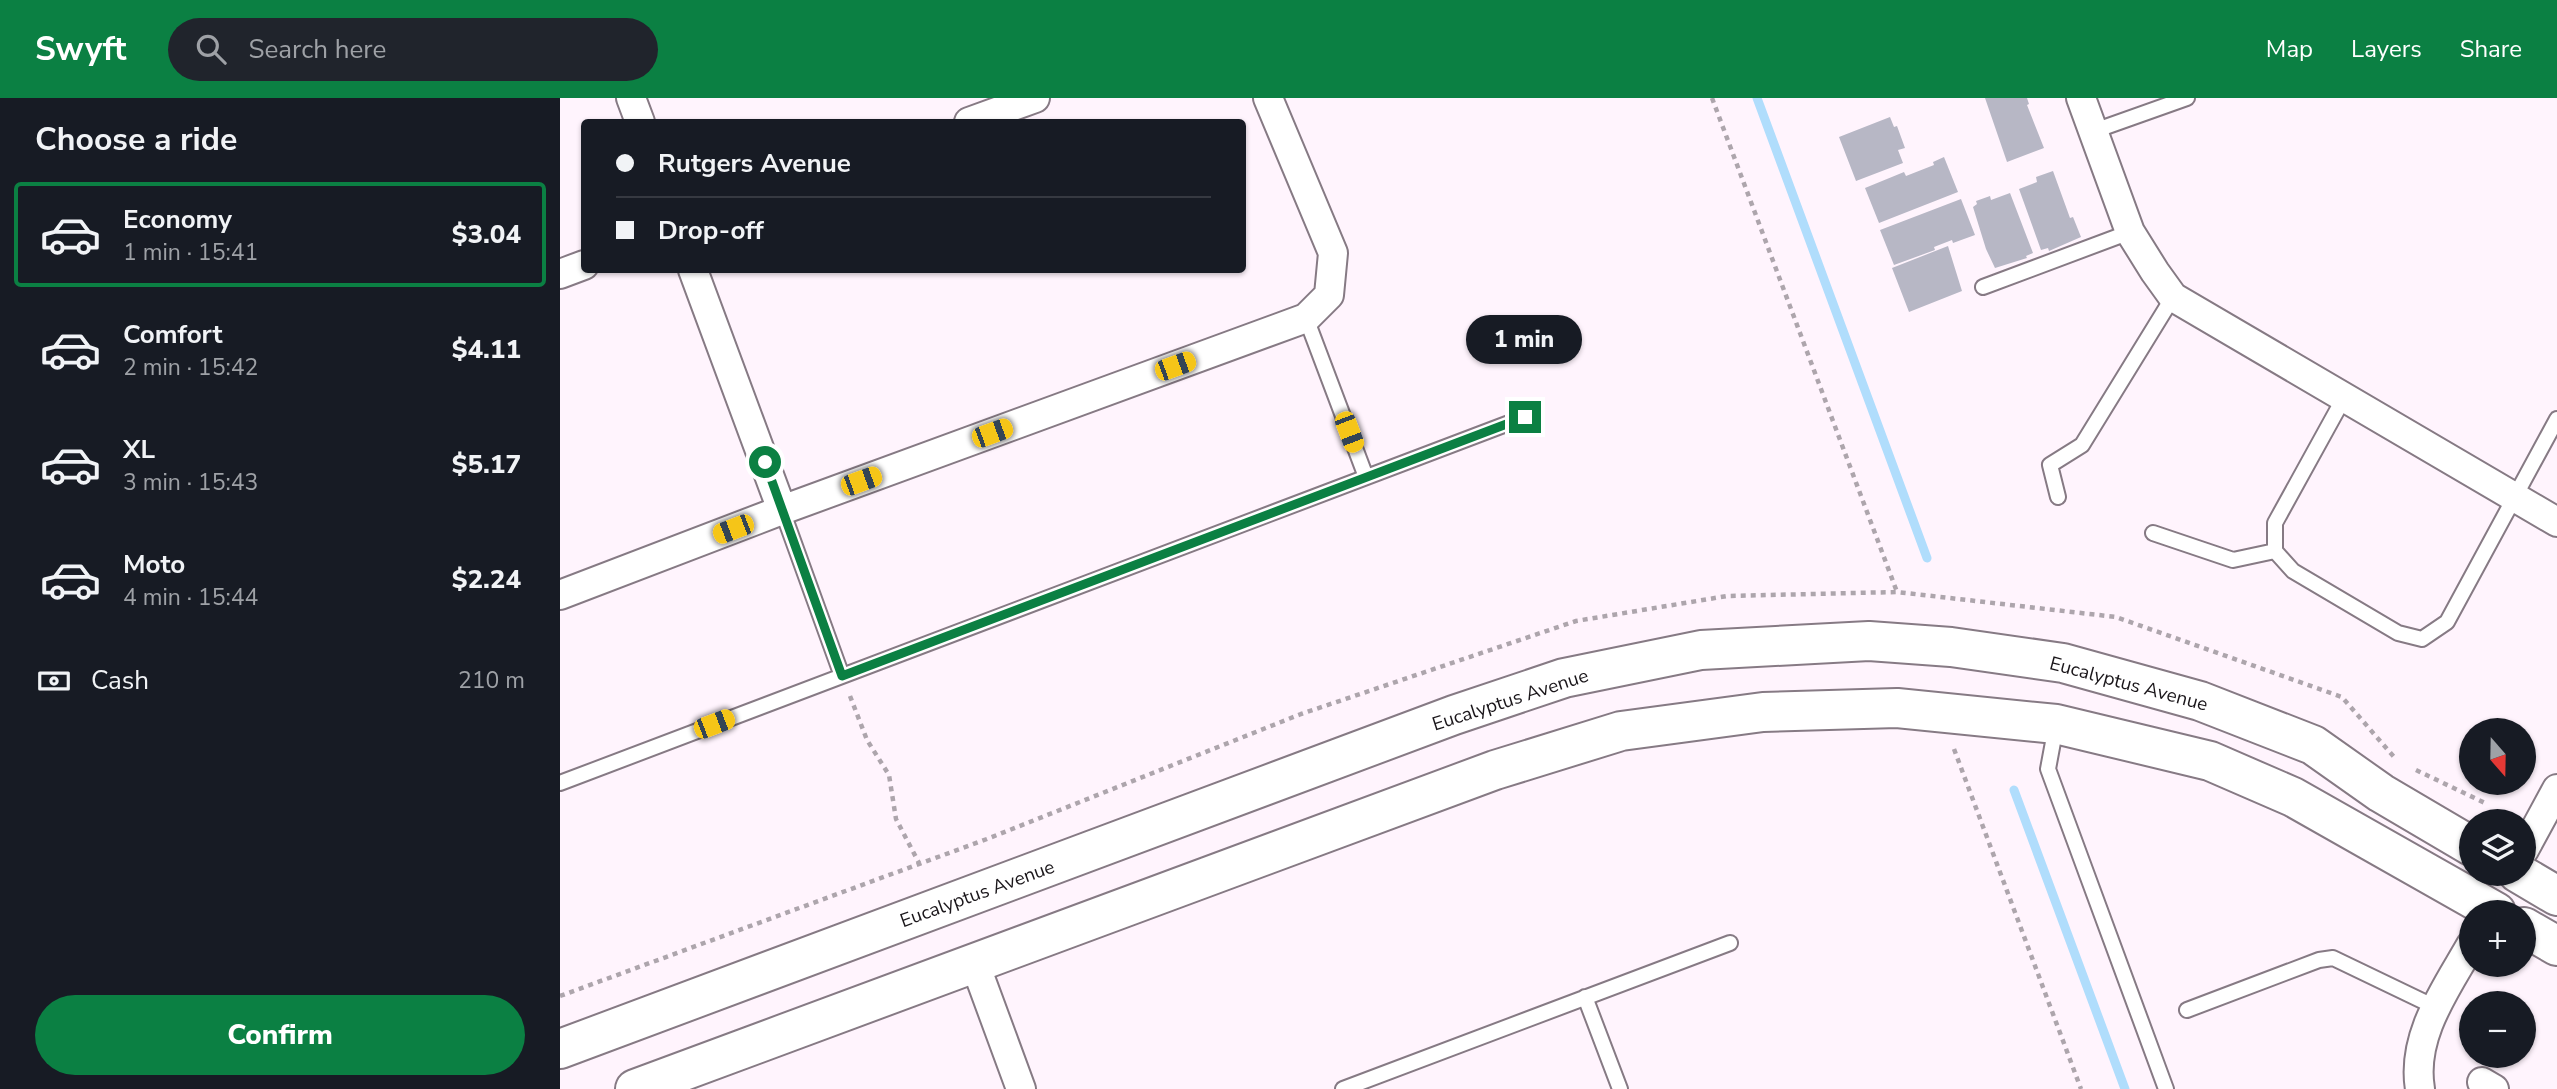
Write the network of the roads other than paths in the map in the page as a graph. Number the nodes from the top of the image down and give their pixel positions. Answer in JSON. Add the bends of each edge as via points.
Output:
{"nodes":[{"id":1,"x":631,"y":98,"type":"edge"},
{"id":2,"x":1035,"y":98,"type":"edge"},
{"id":3,"x":1268,"y":98,"type":"edge"},
{"id":4,"x":2081,"y":98,"type":"edge"},
{"id":5,"x":2187,"y":98,"type":"edge"},
{"id":6,"x":639,"y":119,"type":"edge"},
{"id":7,"x":977,"y":119,"type":"edge"},
{"id":8,"x":2094,"y":131,"type":"junction"},
{"id":9,"x":2130,"y":232,"type":"junction"},
{"id":10,"x":581,"y":266,"type":"edge"},
{"id":11,"x":694,"y":273,"type":"edge"},
{"id":12,"x":560,"y":274,"type":"edge"},
{"id":13,"x":1983,"y":287,"type":"dead end"},
{"id":14,"x":2173,"y":297,"type":"junction"},
{"id":15,"x":1306,"y":318,"type":"junction"},
{"id":16,"x":2345,"y":396,"type":"junction"},
{"id":17,"x":1525,"y":417,"type":"dead end"},
{"id":18,"x":2557,"y":419,"type":"edge"},
{"id":19,"x":1366,"y":477,"type":"junction"},
{"id":20,"x":2515,"y":496,"type":"junction"},
{"id":21,"x":2058,"y":497,"type":"dead end"},
{"id":22,"x":782,"y":510,"type":"junction"},
{"id":23,"x":2557,"y":522,"type":"edge"},
{"id":24,"x":2153,"y":533,"type":"dead end"},
{"id":25,"x":2275,"y":551,"type":"junction"},
{"id":26,"x":560,"y":595,"type":"edge"},
{"id":27,"x":842,"y":676,"type":"junction"},
{"id":28,"x":2056,"y":724,"type":"junction"},
{"id":29,"x":560,"y":783,"type":"edge"},
{"id":30,"x":2557,"y":789,"type":"edge"},
{"id":31,"x":2536,"y":828,"type":"edge"},
{"id":32,"x":2459,"y":839,"type":"edge"},
{"id":33,"x":2536,"y":884,"type":"edge"},
{"id":34,"x":2557,"y":896,"type":"edge"},
{"id":35,"x":2474,"y":900,"type":"edge"},
{"id":36,"x":2536,"y":935,"type":"edge"},
{"id":37,"x":1730,"y":943,"type":"dead end"},
{"id":38,"x":2557,"y":946,"type":"edge"},
{"id":39,"x":975,"y":964,"type":"junction"},
{"id":40,"x":2459,"y":966,"type":"edge"},
{"id":41,"x":1586,"y":997,"type":"junction"},
{"id":42,"x":2435,"y":1007,"type":"junction"},
{"id":43,"x":2187,"y":1010,"type":"dead end"},
{"id":44,"x":560,"y":1049,"type":"edge"},
{"id":45,"x":635,"y":1089,"type":"edge"},
{"id":46,"x":1021,"y":1089,"type":"edge"},
{"id":47,"x":1343,"y":1089,"type":"edge"},
{"id":48,"x":1620,"y":1089,"type":"edge"},
{"id":49,"x":2166,"y":1089,"type":"edge"},
{"id":50,"x":2420,"y":1089,"type":"edge"}],
"edges":[{"from":1,"to":6,"type":"street"},
{"from":2,"to":7,"type":"street"},
{"from":3,"to":15,"type":"street","via":[[1333,253],[1329,295]]},
{"from":4,"to":8,"type":"street"},
{"from":5,"to":8,"type":"lane"},
{"from":8,"to":9,"type":"street"},
{"from":9,"to":13,"type":"lane"},
{"from":9,"to":14,"type":"street"},
{"from":10,"to":12,"type":"street"},
{"from":11,"to":22,"type":"street"},
{"from":14,"to":16,"type":"street"},
{"from":14,"to":21,"type":"lane","via":[[2082,445],[2050,465]]},
{"from":15,"to":19,"type":"lane"},
{"from":15,"to":22,"type":"street"},
{"from":16,"to":20,"type":"street"},
{"from":16,"to":25,"type":"lane","via":[[2275,523]]},
{"from":17,"to":19,"type":"lane"},
{"from":18,"to":20,"type":"lane"},
{"from":19,"to":27,"type":"lane"},
{"from":20,"to":23,"type":"street"},
{"from":20,"to":25,"type":"lane","via":[[2447,622],[2422,639],[2398,633],[2293,571]]},
{"from":22,"to":26,"type":"street"},
{"from":22,"to":27,"type":"lane"},
{"from":24,"to":25,"type":"lane","via":[[2233,560]]},
{"from":27,"to":29,"type":"lane"},
{"from":28,"to":35,"type":"street","via":[[2210,761],[2292,797]]},
{"from":28,"to":39,"type":"street","via":[[1897,708],[1763,712],[1621,731],[1495,770]]},
{"from":28,"to":49,"type":"lane","via":[[2048,769]]},
{"from":30,"to":31,"type":"street"},
{"from":32,"to":44,"type":"street","name":"Eucalyptus Avenue","via":[[2313,746],[2200,701],[2063,663],[1869,641],[1701,650],[1564,678],[1454,715]]},
{"from":33,"to":34,"type":"street"},
{"from":36,"to":38,"type":"street"},
{"from":37,"to":41,"type":"lane"},
{"from":39,"to":45,"type":"street"},
{"from":39,"to":46,"type":"street"},
{"from":40,"to":42,"type":"street"},
{"from":41,"to":47,"type":"lane"},
{"from":41,"to":48,"type":"lane"},
{"from":42,"to":43,"type":"lane","via":[[2333,958]]},
{"from":42,"to":50,"type":"street","via":[[2426,1025]]}]}
